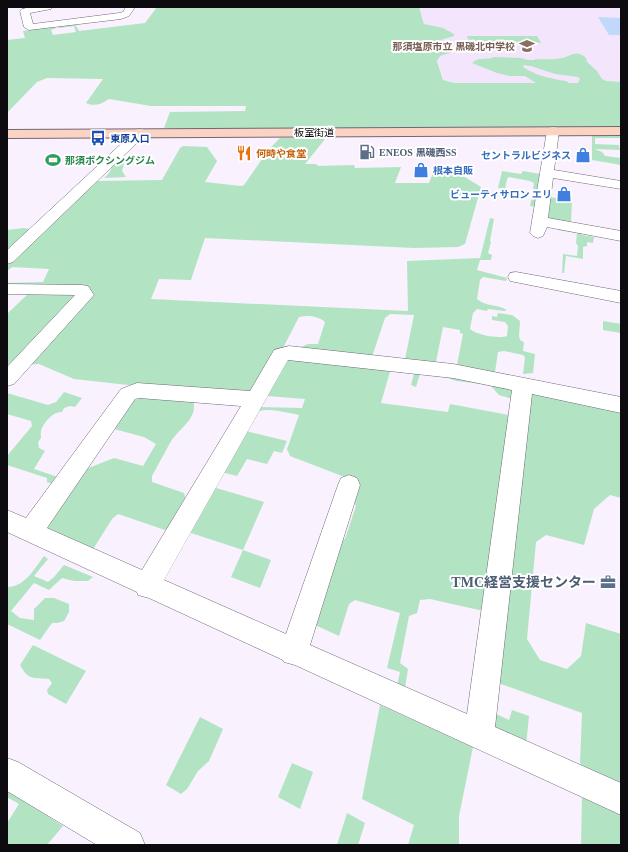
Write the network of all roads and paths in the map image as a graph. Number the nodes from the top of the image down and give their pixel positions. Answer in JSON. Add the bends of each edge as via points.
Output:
{"nodes":[{"id":1,"x":48,"y":7,"type":"edge"},
{"id":2,"x":131,"y":7,"type":"edge"},
{"id":3,"x":553,"y":131,"type":"junction"},
{"id":4,"x":621,"y":131,"type":"edge"},
{"id":5,"x":140,"y":133,"type":"junction"},
{"id":6,"x":7,"y":134,"type":"edge"},
{"id":7,"x":547,"y":173,"type":"junction"},
{"id":8,"x":621,"y":185,"type":"edge"},
{"id":9,"x":621,"y":236,"type":"edge"},
{"id":10,"x":7,"y":259,"type":"edge"},
{"id":11,"x":516,"y":277,"type":"dead end"},
{"id":12,"x":7,"y":289,"type":"edge"},
{"id":13,"x":621,"y":297,"type":"edge"},
{"id":14,"x":7,"y":379,"type":"edge"},
{"id":15,"x":523,"y":384,"type":"junction"},
{"id":16,"x":254,"y":400,"type":"junction"},
{"id":17,"x":621,"y":405,"type":"edge"},
{"id":18,"x":349,"y":484,"type":"dead end"},
{"id":19,"x":18,"y":527,"type":"edge"},
{"id":20,"x":147,"y":586,"type":"junction"},
{"id":21,"x":294,"y":652,"type":"junction"},
{"id":22,"x":479,"y":736,"type":"junction"},
{"id":23,"x":7,"y":773,"type":"edge"},
{"id":24,"x":621,"y":799,"type":"edge"},
{"id":25,"x":128,"y":845,"type":"edge"}],
"edges":[{"from":1,"to":2,"type":"street","via":[[25,11],[29,27],[121,16]]},
{"from":3,"to":4,"type":"main road","name":"板室街道"},
{"from":3,"to":5,"type":"main road","name":"板室街道"},
{"from":3,"to":7,"type":"street"},
{"from":5,"to":6,"type":"main road","name":"板室街道"},
{"from":5,"to":10,"type":"street"},
{"from":7,"to":8,"type":"street"},
{"from":7,"to":9,"type":"street","via":[[539,227]]},
{"from":11,"to":13,"type":"street"},
{"from":12,"to":14,"type":"street","via":[[82,290],[85,295]]},
{"from":15,"to":16,"type":"street","via":[[453,371],[289,353],[281,355]]},
{"from":15,"to":17,"type":"street"},
{"from":15,"to":22,"type":"street"},
{"from":16,"to":19,"type":"street","via":[[137,390],[128,394]]},
{"from":16,"to":20,"type":"street"},
{"from":18,"to":21,"type":"street"},
{"from":19,"to":20,"type":"street"},
{"from":20,"to":21,"type":"street"},
{"from":21,"to":22,"type":"street"},
{"from":22,"to":24,"type":"street"},
{"from":23,"to":25,"type":"street"}]}
